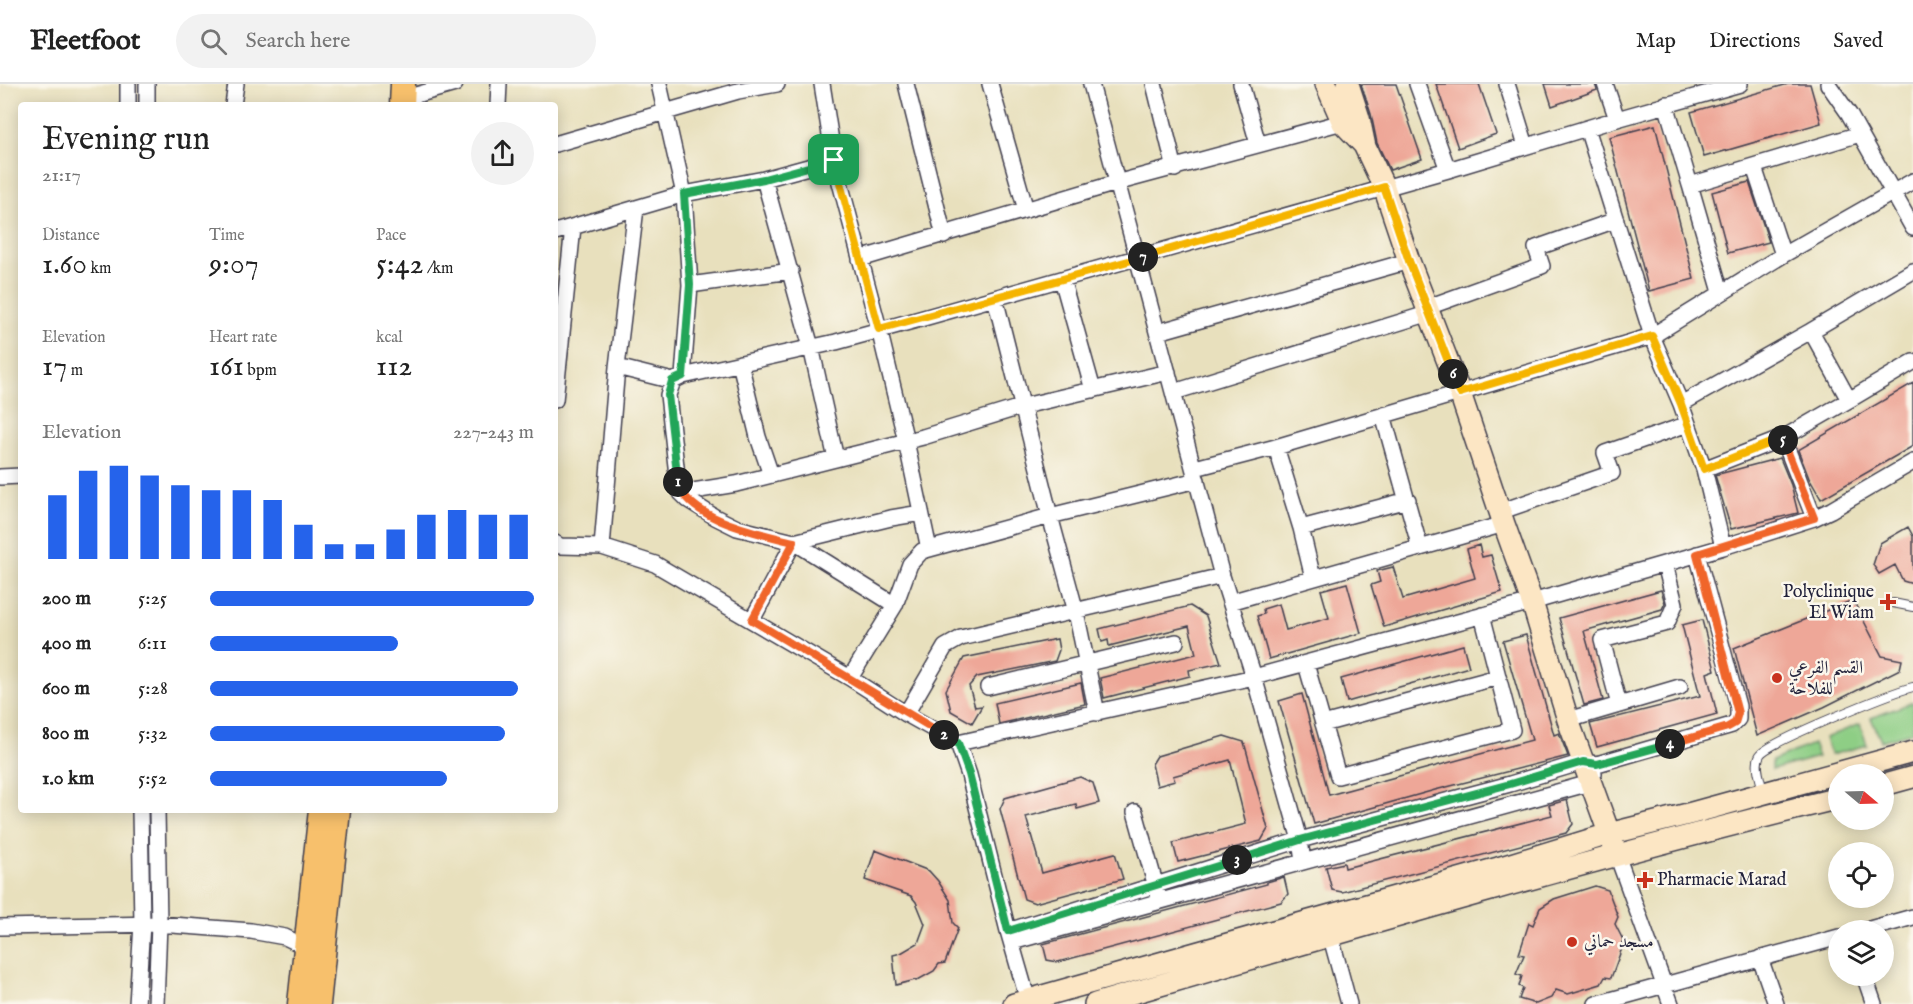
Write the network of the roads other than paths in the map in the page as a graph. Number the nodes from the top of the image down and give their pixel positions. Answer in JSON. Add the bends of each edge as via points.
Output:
{"nodes":[{"id":1,"x":128,"y":84,"type":"edge"},
{"id":2,"x":147,"y":84,"type":"edge"},
{"id":3,"x":236,"y":84,"type":"edge"},
{"id":4,"x":455,"y":84,"type":"edge"},
{"id":5,"x":499,"y":84,"type":"edge"},
{"id":6,"x":659,"y":84,"type":"edge"},
{"id":7,"x":777,"y":84,"type":"edge"},
{"id":8,"x":822,"y":84,"type":"edge"},
{"id":9,"x":906,"y":84,"type":"edge"},
{"id":10,"x":990,"y":84,"type":"edge"},
{"id":11,"x":1091,"y":84,"type":"edge"},
{"id":12,"x":1154,"y":84,"type":"edge"},
{"id":13,"x":1241,"y":84,"type":"edge"},
{"id":14,"x":1326,"y":84,"type":"edge"},
{"id":15,"x":1348,"y":84,"type":"edge"},
{"id":16,"x":1417,"y":84,"type":"edge"},
{"id":17,"x":1507,"y":84,"type":"edge"},
{"id":18,"x":1605,"y":84,"type":"edge"},
{"id":19,"x":1740,"y":84,"type":"edge"},
{"id":20,"x":1828,"y":84,"type":"edge"},
{"id":21,"x":396,"y":95,"type":"edge"},
{"id":22,"x":128,"y":102,"type":"edge"},
{"id":23,"x":147,"y":102,"type":"edge"},
{"id":24,"x":233,"y":102,"type":"edge"},
{"id":25,"x":498,"y":102,"type":"edge"},
{"id":26,"x":1666,"y":104,"type":"junction"},
{"id":27,"x":666,"y":112,"type":"junction"},
{"id":28,"x":1617,"y":118,"type":"junction"},
{"id":29,"x":1351,"y":120,"type":"junction"},
{"id":30,"x":1587,"y":128,"type":"junction"},
{"id":31,"x":1860,"y":134,"type":"junction"},
{"id":32,"x":558,"y":143,"type":"edge"},
{"id":33,"x":1258,"y":144,"type":"junction"},
{"id":34,"x":1526,"y":146,"type":"junction"},
{"id":35,"x":834,"y":160,"type":"junction"},
{"id":36,"x":1754,"y":167,"type":"junction"},
{"id":37,"x":1174,"y":169,"type":"junction"},
{"id":38,"x":1448,"y":170,"type":"junction"},
{"id":39,"x":764,"y":179,"type":"junction"},
{"id":40,"x":1913,"y":181,"type":"edge"},
{"id":41,"x":1116,"y":183,"type":"junction"},
{"id":42,"x":1690,"y":185,"type":"junction"},
{"id":43,"x":1384,"y":187,"type":"junction"},
{"id":44,"x":1894,"y":193,"type":"junction"},
{"id":45,"x":684,"y":194,"type":"junction"},
{"id":46,"x":636,"y":208,"type":"junction"},
{"id":47,"x":1026,"y":210,"type":"junction"},
{"id":48,"x":1616,"y":220,"type":"junction"},
{"id":49,"x":573,"y":227,"type":"junction"},
{"id":50,"x":1913,"y":228,"type":"edge"},
{"id":51,"x":558,"y":231,"type":"edge"},
{"id":52,"x":944,"y":236,"type":"junction"},
{"id":53,"x":1783,"y":255,"type":"junction"},
{"id":54,"x":860,"y":259,"type":"junction"},
{"id":55,"x":1138,"y":259,"type":"junction"},
{"id":56,"x":1409,"y":261,"type":"junction"},
{"id":57,"x":1913,"y":271,"type":"edge"},
{"id":58,"x":791,"y":272,"type":"junction"},
{"id":59,"x":1062,"y":279,"type":"junction"},
{"id":60,"x":690,"y":285,"type":"junction"},
{"id":61,"x":1721,"y":292,"type":"junction"},
{"id":62,"x":995,"y":298,"type":"junction"},
{"id":63,"x":1429,"y":310,"type":"junction"},
{"id":64,"x":879,"y":329,"type":"junction"},
{"id":65,"x":1811,"y":331,"type":"junction"},
{"id":66,"x":1158,"y":332,"type":"junction"},
{"id":67,"x":1652,"y":336,"type":"junction"},
{"id":68,"x":811,"y":347,"type":"junction"},
{"id":69,"x":1913,"y":362,"type":"edge"},
{"id":70,"x":740,"y":363,"type":"junction"},
{"id":71,"x":617,"y":368,"type":"junction"},
{"id":72,"x":558,"y":371,"type":"edge"},
{"id":73,"x":1168,"y":372,"type":"junction"},
{"id":74,"x":678,"y":378,"type":"junction"},
{"id":75,"x":1093,"y":390,"type":"junction"},
{"id":76,"x":1174,"y":392,"type":"junction"},
{"id":77,"x":1460,"y":393,"type":"junction"},
{"id":78,"x":1849,"y":400,"type":"junction"},
{"id":79,"x":1681,"y":404,"type":"junction"},
{"id":80,"x":1024,"y":406,"type":"junction"},
{"id":81,"x":1383,"y":415,"type":"junction"},
{"id":82,"x":1688,"y":424,"type":"junction"},
{"id":83,"x":1783,"y":438,"type":"junction"},
{"id":84,"x":906,"y":441,"type":"junction"},
{"id":85,"x":1276,"y":447,"type":"junction"},
{"id":86,"x":836,"y":459,"type":"junction"},
{"id":87,"x":1913,"y":462,"type":"edge"},
{"id":88,"x":1704,"y":469,"type":"junction"},
{"id":89,"x":1196,"y":474,"type":"junction"},
{"id":90,"x":771,"y":475,"type":"junction"},
{"id":91,"x":0,"y":477,"type":"edge"},
{"id":92,"x":18,"y":477,"type":"edge"},
{"id":93,"x":681,"y":493,"type":"junction"},
{"id":94,"x":1408,"y":500,"type":"junction"},
{"id":95,"x":921,"y":513,"type":"junction"},
{"id":96,"x":1050,"y":516,"type":"junction"},
{"id":97,"x":1502,"y":518,"type":"junction"},
{"id":98,"x":1814,"y":518,"type":"junction"},
{"id":99,"x":1301,"y":528,"type":"junction"},
{"id":100,"x":794,"y":542,"type":"junction"},
{"id":101,"x":558,"y":545,"type":"edge"},
{"id":102,"x":602,"y":547,"type":"junction"},
{"id":103,"x":1724,"y":547,"type":"junction"},
{"id":104,"x":1420,"y":548,"type":"junction"},
{"id":105,"x":928,"y":549,"type":"junction"},
{"id":106,"x":1697,"y":554,"type":"junction"},
{"id":107,"x":1665,"y":564,"type":"junction"},
{"id":108,"x":1222,"y":576,"type":"junction"},
{"id":109,"x":1313,"y":578,"type":"junction"},
{"id":110,"x":1230,"y":602,"type":"junction"},
{"id":111,"x":1532,"y":602,"type":"junction"},
{"id":112,"x":1893,"y":603,"type":"dead end"},
{"id":113,"x":895,"y":605,"type":"junction"},
{"id":114,"x":1913,"y":608,"type":"edge"},
{"id":115,"x":1076,"y":612,"type":"junction"},
{"id":116,"x":1482,"y":615,"type":"junction"},
{"id":117,"x":752,"y":620,"type":"junction"},
{"id":118,"x":1176,"y":642,"type":"dead end"},
{"id":119,"x":1085,"y":663,"type":"junction"},
{"id":120,"x":1306,"y":664,"type":"junction"},
{"id":121,"x":1498,"y":676,"type":"junction"},
{"id":122,"x":1254,"y":677,"type":"junction"},
{"id":123,"x":850,"y":678,"type":"junction"},
{"id":124,"x":988,"y":687,"type":"dead end"},
{"id":125,"x":1680,"y":687,"type":"dead end"},
{"id":126,"x":1913,"y":687,"type":"edge"},
{"id":127,"x":1619,"y":705,"type":"junction"},
{"id":128,"x":1097,"y":713,"type":"junction"},
{"id":129,"x":906,"y":714,"type":"junction"},
{"id":130,"x":1568,"y":720,"type":"junction"},
{"id":131,"x":1323,"y":724,"type":"junction"},
{"id":132,"x":958,"y":743,"type":"junction"},
{"id":133,"x":1913,"y":752,"type":"edge"},
{"id":134,"x":1590,"y":770,"type":"junction"},
{"id":135,"x":1913,"y":777,"type":"edge"},
{"id":136,"x":1894,"y":782,"type":"edge"},
{"id":137,"x":1764,"y":793,"type":"junction"},
{"id":138,"x":1828,"y":801,"type":"edge"},
{"id":139,"x":1135,"y":812,"type":"dead end"},
{"id":140,"x":140,"y":813,"type":"edge"},
{"id":141,"x":157,"y":813,"type":"edge"},
{"id":142,"x":321,"y":813,"type":"edge"},
{"id":143,"x":338,"y":813,"type":"edge"},
{"id":144,"x":1609,"y":834,"type":"junction"},
{"id":145,"x":1300,"y":840,"type":"junction"},
{"id":146,"x":1617,"y":855,"type":"junction"},
{"id":147,"x":1303,"y":862,"type":"junction"},
{"id":148,"x":1158,"y":893,"type":"junction"},
{"id":149,"x":1913,"y":917,"type":"edge"},
{"id":150,"x":1894,"y":922,"type":"edge"},
{"id":151,"x":142,"y":924,"type":"junction"},
{"id":152,"x":159,"y":924,"type":"junction"},
{"id":153,"x":0,"y":927,"type":"edge"},
{"id":154,"x":1330,"y":934,"type":"junction"},
{"id":155,"x":1010,"y":936,"type":"junction"},
{"id":156,"x":1828,"y":940,"type":"edge"},
{"id":157,"x":315,"y":951,"type":"junction"},
{"id":158,"x":1760,"y":958,"type":"junction"},
{"id":159,"x":1664,"y":985,"type":"junction"},
{"id":160,"x":1868,"y":986,"type":"edge"},
{"id":161,"x":1024,"y":1003,"type":"edge"},
{"id":162,"x":137,"y":1004,"type":"edge"},
{"id":163,"x":156,"y":1004,"type":"edge"},
{"id":164,"x":300,"y":1004,"type":"edge"},
{"id":165,"x":318,"y":1004,"type":"edge"},
{"id":166,"x":1095,"y":1004,"type":"edge"},
{"id":167,"x":1349,"y":1004,"type":"edge"},
{"id":168,"x":1596,"y":1004,"type":"edge"},
{"id":169,"x":1671,"y":1004,"type":"edge"},
{"id":170,"x":1776,"y":1004,"type":"edge"},
{"id":171,"x":1874,"y":1004,"type":"edge"}],
"edges":[{"from":1,"to":22,"type":"street"},
{"from":2,"to":23,"type":"street"},
{"from":3,"to":24,"type":"street"},
{"from":4,"to":21,"type":"street"},
{"from":5,"to":25,"type":"street"},
{"from":6,"to":27,"type":"street"},
{"from":7,"to":27,"type":"street"},
{"from":8,"to":35,"type":"street"},
{"from":9,"to":52,"type":"street"},
{"from":10,"to":47,"type":"street"},
{"from":11,"to":41,"type":"street"},
{"from":12,"to":37,"type":"street"},
{"from":13,"to":33,"type":"street"},
{"from":14,"to":29,"type":"street"},
{"from":15,"to":29,"type":"street"},
{"from":16,"to":38,"type":"street"},
{"from":17,"to":34,"type":"street"},
{"from":18,"to":28,"type":"street"},
{"from":19,"to":26,"type":"street"},
{"from":20,"to":31,"type":"street"},
{"from":26,"to":28,"type":"street"},
{"from":26,"to":42,"type":"street"},
{"from":27,"to":32,"type":"street"},
{"from":27,"to":45,"type":"street"},
{"from":28,"to":30,"type":"street"},
{"from":29,"to":33,"type":"street"},
{"from":29,"to":43,"type":"street"},
{"from":30,"to":34,"type":"street"},
{"from":30,"to":48,"type":"street"},
{"from":31,"to":36,"type":"street"},
{"from":31,"to":44,"type":"street"},
{"from":33,"to":37,"type":"street"},
{"from":34,"to":38,"type":"street"},
{"from":35,"to":39,"type":"street"},
{"from":35,"to":54,"type":"street"},
{"from":36,"to":42,"type":"street"},
{"from":36,"to":53,"type":"street"},
{"from":37,"to":41,"type":"street"},
{"from":38,"to":43,"type":"street"},
{"from":39,"to":45,"type":"street"},
{"from":39,"to":58,"type":"street"},
{"from":40,"to":44,"type":"street"},
{"from":41,"to":47,"type":"street"},
{"from":41,"to":55,"type":"street"},
{"from":42,"to":61,"type":"street"},
{"from":43,"to":55,"type":"street"},
{"from":43,"to":56,"type":"street"},
{"from":44,"to":50,"type":"street"},
{"from":44,"to":53,"type":"street"},
{"from":45,"to":46,"type":"street"},
{"from":45,"to":60,"type":"street"},
{"from":46,"to":49,"type":"street"},
{"from":46,"to":71,"type":"street"},
{"from":47,"to":52,"type":"street"},
{"from":48,"to":63,"type":"street","via":[[1536,248],[1542,266]]},
{"from":48,"to":67,"type":"street"},
{"from":49,"to":51,"type":"street"},
{"from":49,"to":72,"type":"street"},
{"from":52,"to":54,"type":"street"},
{"from":53,"to":61,"type":"street"},
{"from":54,"to":64,"type":"street"},
{"from":55,"to":59,"type":"street"},
{"from":55,"to":66,"type":"street"},
{"from":56,"to":63,"type":"street"},
{"from":56,"to":66,"type":"street"},
{"from":57,"to":65,"type":"street"},
{"from":58,"to":60,"type":"street"},
{"from":58,"to":68,"type":"street"},
{"from":59,"to":62,"type":"street"},
{"from":59,"to":75,"type":"street"},
{"from":60,"to":74,"type":"street"},
{"from":61,"to":67,"type":"street"},
{"from":62,"to":64,"type":"street"},
{"from":62,"to":80,"type":"street"},
{"from":63,"to":76,"type":"street"},
{"from":63,"to":77,"type":"street"},
{"from":64,"to":68,"type":"street"},
{"from":64,"to":84,"type":"street"},
{"from":65,"to":78,"type":"street"},
{"from":65,"to":79,"type":"street"},
{"from":66,"to":73,"type":"street"},
{"from":67,"to":77,"type":"street"},
{"from":67,"to":79,"type":"street"},
{"from":68,"to":70,"type":"street"},
{"from":68,"to":86,"type":"street"},
{"from":69,"to":78,"type":"street"},
{"from":70,"to":74,"type":"street"},
{"from":70,"to":90,"type":"street"},
{"from":71,"to":74,"type":"street"},
{"from":71,"to":102,"type":"street"},
{"from":73,"to":75,"type":"street"},
{"from":73,"to":76,"type":"street"},
{"from":74,"to":93,"type":"street","via":[[668,395]]},
{"from":75,"to":80,"type":"street"},
{"from":76,"to":89,"type":"street"},
{"from":77,"to":81,"type":"street"},
{"from":77,"to":97,"type":"street"},
{"from":78,"to":83,"type":"street"},
{"from":79,"to":82,"type":"street"},
{"from":80,"to":84,"type":"street"},
{"from":80,"to":96,"type":"street"},
{"from":81,"to":85,"type":"street"},
{"from":81,"to":94,"type":"street"},
{"from":82,"to":88,"type":"street"},
{"from":82,"to":97,"type":"street","via":[[1605,453],[1612,473]]},
{"from":83,"to":88,"type":"street"},
{"from":83,"to":98,"type":"street"},
{"from":84,"to":86,"type":"street"},
{"from":84,"to":95,"type":"street"},
{"from":85,"to":89,"type":"street"},
{"from":85,"to":99,"type":"street"},
{"from":86,"to":90,"type":"street"},
{"from":87,"to":98,"type":"street"},
{"from":88,"to":103,"type":"street"},
{"from":89,"to":96,"type":"street"},
{"from":89,"to":108,"type":"street"},
{"from":90,"to":93,"type":"street"},
{"from":91,"to":92,"type":"street"},
{"from":93,"to":100,"type":"street","via":[[715,518],[737,528]]},
{"from":94,"to":99,"type":"street"},
{"from":94,"to":104,"type":"street"},
{"from":95,"to":100,"type":"street"},
{"from":95,"to":105,"type":"street"},
{"from":96,"to":105,"type":"street"},
{"from":96,"to":115,"type":"street"},
{"from":97,"to":104,"type":"street"},
{"from":97,"to":111,"type":"street"},
{"from":98,"to":103,"type":"street"},
{"from":99,"to":109,"type":"street"},
{"from":100,"to":113,"type":"street"},
{"from":100,"to":117,"type":"street"},
{"from":101,"to":102,"type":"street"},
{"from":102,"to":117,"type":"street","via":[[655,564]]},
{"from":103,"to":106,"type":"street"},
{"from":104,"to":109,"type":"street"},
{"from":105,"to":113,"type":"street","via":[[910,564]]},
{"from":106,"to":107,"type":"street"},
{"from":106,"to":134,"type":"street","via":[[1738,706],[1738,719],[1728,727]]},
{"from":107,"to":111,"type":"street"},
{"from":107,"to":127,"type":"street","via":[[1675,604],[1667,623],[1602,640]]},
{"from":108,"to":110,"type":"street"},
{"from":108,"to":115,"type":"street"},
{"from":109,"to":110,"type":"street"},
{"from":110,"to":122,"type":"street"},
{"from":111,"to":116,"type":"street"},
{"from":111,"to":130,"type":"street"},
{"from":112,"to":114,"type":"lane"},
{"from":113,"to":123,"type":"street"},
{"from":115,"to":119,"type":"street"},
{"from":115,"to":129,"type":"street","via":[[961,638],[945,647]]},
{"from":116,"to":120,"type":"street"},
{"from":116,"to":121,"type":"street"},
{"from":117,"to":123,"type":"street"},
{"from":118,"to":119,"type":"street"},
{"from":119,"to":124,"type":"street"},
{"from":119,"to":128,"type":"street"},
{"from":120,"to":122,"type":"street"},
{"from":120,"to":131,"type":"street"},
{"from":121,"to":131,"type":"street"},
{"from":121,"to":131,"type":"street","via":[[1512,730],[1338,776]]},
{"from":122,"to":128,"type":"street"},
{"from":122,"to":145,"type":"street"},
{"from":123,"to":129,"type":"street"},
{"from":125,"to":127,"type":"street"},
{"from":126,"to":137,"type":"lane","via":[[1768,747],[1758,761]]},
{"from":127,"to":130,"type":"street"},
{"from":128,"to":132,"type":"street"},
{"from":129,"to":132,"type":"street"},
{"from":130,"to":134,"type":"street"},
{"from":132,"to":155,"type":"street"},
{"from":133,"to":137,"type":"street"},
{"from":134,"to":144,"type":"street"},
{"from":134,"to":145,"type":"street","via":[[1510,784]]},
{"from":134,"to":147,"type":"street"},
{"from":135,"to":136,"type":"street"},
{"from":137,"to":144,"type":"street"},
{"from":138,"to":146,"type":"street"},
{"from":139,"to":148,"type":"street"},
{"from":140,"to":151,"type":"street"},
{"from":141,"to":152,"type":"street"},
{"from":142,"to":157,"type":"main road"},
{"from":143,"to":157,"type":"main road"},
{"from":144,"to":146,"type":"street"},
{"from":144,"to":161,"type":"street"},
{"from":145,"to":147,"type":"street"},
{"from":145,"to":148,"type":"street"},
{"from":146,"to":154,"type":"street"},
{"from":146,"to":159,"type":"street"},
{"from":147,"to":148,"type":"street"},
{"from":148,"to":155,"type":"street"},
{"from":149,"to":150,"type":"street"},
{"from":151,"to":152,"type":"street"},
{"from":151,"to":153,"type":"street"},
{"from":151,"to":162,"type":"street"},
{"from":152,"to":157,"type":"street","via":[[251,931],[285,937]]},
{"from":152,"to":163,"type":"street"},
{"from":154,"to":166,"type":"street"},
{"from":154,"to":167,"type":"street"},
{"from":155,"to":161,"type":"street"},
{"from":156,"to":158,"type":"street"},
{"from":157,"to":164,"type":"main road"},
{"from":157,"to":165,"type":"main road"},
{"from":158,"to":159,"type":"street"},
{"from":158,"to":170,"type":"street"},
{"from":159,"to":168,"type":"street"},
{"from":159,"to":169,"type":"street"},
{"from":160,"to":171,"type":"street"}]}
